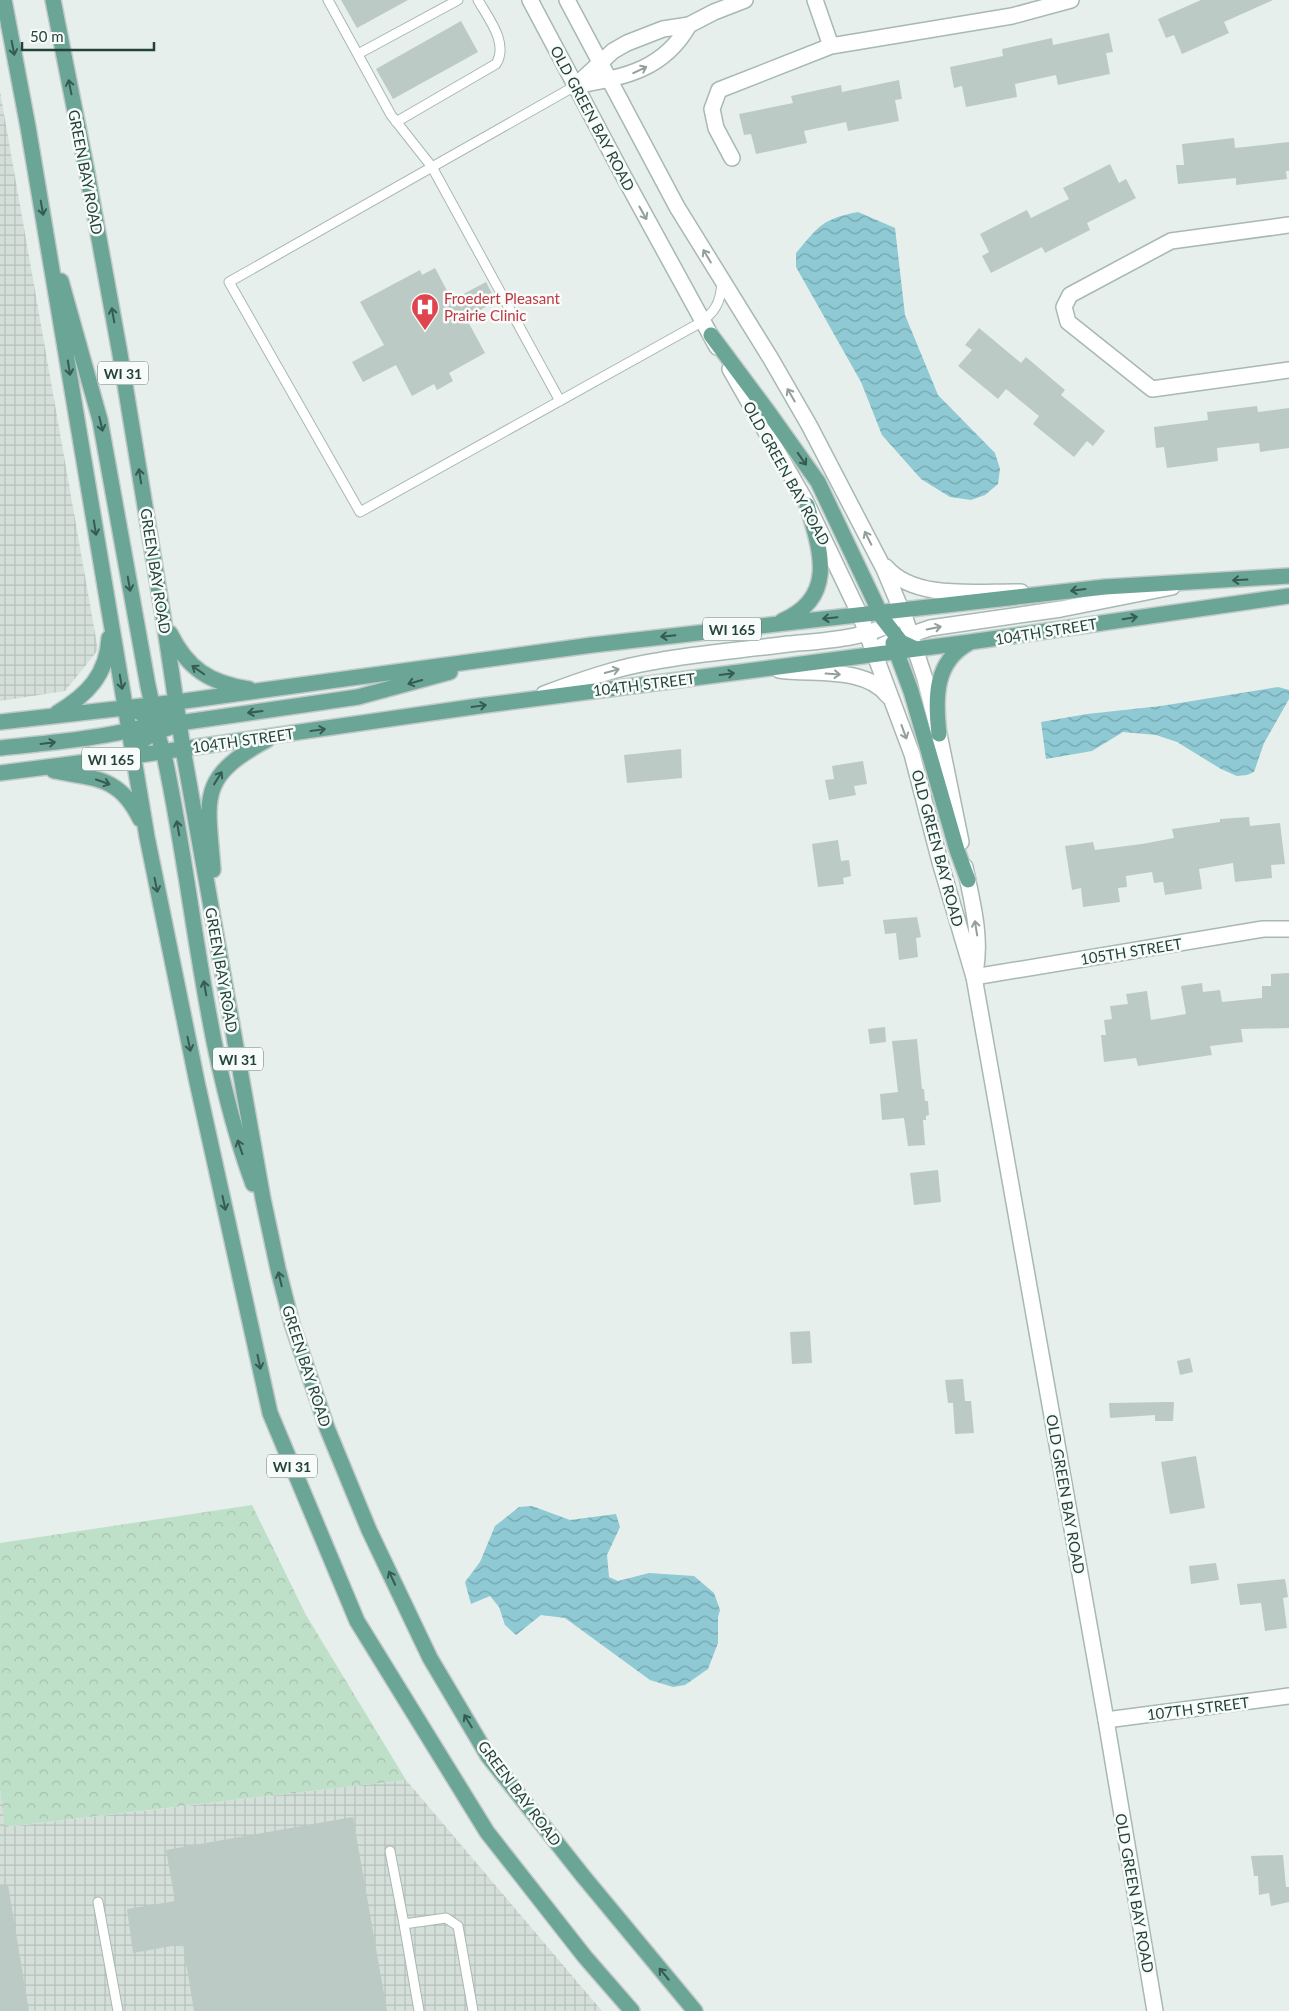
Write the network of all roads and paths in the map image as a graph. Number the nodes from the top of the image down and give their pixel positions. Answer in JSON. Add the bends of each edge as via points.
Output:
{"nodes":[{"id":1,"x":4,"y":0,"type":"edge"},
{"id":2,"x":53,"y":0,"type":"edge"},
{"id":3,"x":328,"y":0,"type":"edge"},
{"id":4,"x":458,"y":0,"type":"edge"},
{"id":5,"x":478,"y":0,"type":"edge"},
{"id":6,"x":530,"y":0,"type":"edge"},
{"id":7,"x":567,"y":0,"type":"edge"},
{"id":8,"x":745,"y":0,"type":"edge"},
{"id":9,"x":815,"y":0,"type":"edge"},
{"id":10,"x":1070,"y":0,"type":"edge"},
{"id":11,"x":689,"y":25,"type":"junction"},
{"id":12,"x":831,"y":46,"type":"junction"},
{"id":13,"x":358,"y":54,"type":"junction"},
{"id":14,"x":600,"y":62,"type":"junction"},
{"id":15,"x":609,"y":80,"type":"junction"},
{"id":16,"x":576,"y":86,"type":"junction"},
{"id":17,"x":396,"y":122,"type":"junction"},
{"id":18,"x":732,"y":158,"type":"dead end"},
{"id":19,"x":432,"y":167,"type":"junction"},
{"id":20,"x":1289,"y":226,"type":"edge"},
{"id":21,"x":47,"y":243,"type":"junction"},
{"id":22,"x":722,"y":281,"type":"junction"},
{"id":23,"x":703,"y":320,"type":"junction"},
{"id":24,"x":711,"y":336,"type":"junction"},
{"id":25,"x":1289,"y":370,"type":"edge"},
{"id":26,"x":560,"y":401,"type":"junction"},
{"id":27,"x":807,"y":505,"type":"junction"},
{"id":28,"x":878,"y":560,"type":"junction"},
{"id":29,"x":1289,"y":576,"type":"edge"},
{"id":30,"x":1198,"y":581,"type":"junction"},
{"id":31,"x":1058,"y":592,"type":"junction"},
{"id":32,"x":1289,"y":596,"type":"edge"},
{"id":33,"x":902,"y":610,"type":"junction"},
{"id":34,"x":860,"y":615,"type":"junction"},
{"id":35,"x":110,"y":616,"type":"junction"},
{"id":36,"x":164,"y":622,"type":"junction"},
{"id":37,"x":883,"y":622,"type":"junction"},
{"id":38,"x":772,"y":625,"type":"junction"},
{"id":39,"x":867,"y":632,"type":"junction"},
{"id":40,"x":899,"y":641,"type":"junction"},
{"id":41,"x":970,"y":642,"type":"junction"},
{"id":42,"x":916,"y":649,"type":"junction"},
{"id":43,"x":875,"y":654,"type":"junction"},
{"id":44,"x":495,"y":658,"type":"junction"},
{"id":45,"x":767,"y":668,"type":"junction"},
{"id":46,"x":260,"y":690,"type":"junction"},
{"id":47,"x":533,"y":699,"type":"junction"},
{"id":48,"x":177,"y":702,"type":"junction"},
{"id":49,"x":894,"y":704,"type":"junction"},
{"id":50,"x":152,"y":705,"type":"junction"},
{"id":51,"x":125,"y":708,"type":"junction"},
{"id":52,"x":52,"y":716,"type":"junction"},
{"id":53,"x":0,"y":722,"type":"edge"},
{"id":54,"x":179,"y":724,"type":"junction"},
{"id":55,"x":157,"y":727,"type":"junction"},
{"id":56,"x":129,"y":730,"type":"junction"},
{"id":57,"x":938,"y":734,"type":"junction"},
{"id":58,"x":276,"y":736,"type":"junction"},
{"id":59,"x":0,"y":748,"type":"edge"},
{"id":60,"x":183,"y":748,"type":"junction"},
{"id":61,"x":163,"y":752,"type":"junction"},
{"id":62,"x":134,"y":756,"type":"junction"},
{"id":63,"x":39,"y":768,"type":"junction"},
{"id":64,"x":0,"y":774,"type":"edge"},
{"id":65,"x":146,"y":837,"type":"junction"},
{"id":66,"x":968,"y":880,"type":"junction"},
{"id":67,"x":208,"y":893,"type":"junction"},
{"id":68,"x":1289,"y":929,"type":"edge"},
{"id":69,"x":974,"y":976,"type":"junction"},
{"id":70,"x":269,"y":1226,"type":"junction"},
{"id":71,"x":1289,"y":1696,"type":"edge"},
{"id":72,"x":1106,"y":1720,"type":"junction"},
{"id":73,"x":390,"y":1851,"type":"dead end"},
{"id":74,"x":98,"y":1902,"type":"dead end"},
{"id":75,"x":404,"y":1924,"type":"junction"},
{"id":76,"x":118,"y":2011,"type":"edge"},
{"id":77,"x":419,"y":2011,"type":"edge"},
{"id":78,"x":473,"y":2011,"type":"edge"},
{"id":79,"x":632,"y":2011,"type":"edge"},
{"id":80,"x":695,"y":2011,"type":"edge"},
{"id":81,"x":1155,"y":2011,"type":"edge"}],
"edges":[{"from":1,"to":21,"type":"main road","number":"WI 31","one_way":true},
{"from":36,"to":2,"type":"main road","name":"GREEN BAY ROAD","number":"WI 31","one_way":true,"via":[[118,344]]},
{"from":3,"to":13,"type":"lane"},
{"from":4,"to":13,"type":"lane"},
{"from":5,"to":17,"type":"lane","via":[[498,37],[501,53],[496,64]]},
{"from":6,"to":16,"type":"street","name":"OLD GREEN BAY ROAD"},
{"from":7,"to":14,"type":"street"},
{"from":8,"to":11,"type":"street"},
{"from":9,"to":12,"type":"street"},
{"from":10,"to":12,"type":"street","via":[[1012,16]]},
{"from":11,"to":14,"type":"street","via":[[663,29],[638,38]]},
{"from":15,"to":11,"type":"street","one_way":true,"via":[[631,74],[659,60],[678,43]]},
{"from":12,"to":18,"type":"street","via":[[719,90],[712,109],[716,128]]},
{"from":13,"to":17,"type":"lane"},
{"from":14,"to":15,"type":"street"},
{"from":14,"to":16,"type":"street"},
{"from":15,"to":16,"type":"street"},
{"from":22,"to":15,"type":"street","one_way":true,"via":[[677,207]]},
{"from":16,"to":19,"type":"lane"},
{"from":16,"to":23,"type":"street","name":"OLD GREEN BAY ROAD","one_way":true},
{"from":17,"to":19,"type":"lane"},
{"from":19,"to":26,"type":"lane"},
{"from":19,"to":26,"type":"lane","via":[[229,282],[360,512]]},
{"from":20,"to":25,"type":"street","via":[[1171,241],[1070,294],[1064,307],[1068,322],[1152,389]]},
{"from":21,"to":35,"type":"main road","number":"WI 31","one_way":true},
{"from":21,"to":50,"type":"main road","one_way":true,"via":[[69,304],[100,420]]},
{"from":22,"to":23,"type":"lane","via":[[717,306]]},
{"from":28,"to":22,"type":"street","one_way":true,"via":[[804,418]]},
{"from":23,"to":24,"type":"street","name":"OLD GREEN BAY ROAD"},
{"from":23,"to":26,"type":"lane"},
{"from":24,"to":27,"type":"street","name":"OLD GREEN BAY ROAD"},
{"from":24,"to":37,"type":"main road","one_way":true,"via":[[818,482]]},
{"from":27,"to":34,"type":"street","name":"OLD GREEN BAY ROAD"},
{"from":27,"to":38,"type":"main road","via":[[821,554],[819,580],[801,609]]},
{"from":28,"to":31,"type":"street","via":[[900,580],[913,586],[957,591]]},
{"from":28,"to":33,"type":"street"},
{"from":29,"to":30,"type":"main road","number":"WI 165","one_way":true},
{"from":30,"to":31,"type":"main road","number":"WI 165","one_way":true,"via":[[1123,584]]},
{"from":40,"to":30,"type":"street","one_way":true,"via":[[945,625],[1106,601]]},
{"from":31,"to":33,"type":"main road","number":"WI 165"},
{"from":41,"to":32,"type":"main road","name":"104TH STREET","number":"WI 165","one_way":true},
{"from":33,"to":37,"type":"main road","number":"WI 165"},
{"from":33,"to":40,"type":"street"},
{"from":34,"to":37,"type":"main road","number":"WI 165"},
{"from":34,"to":38,"type":"main road","number":"WI 165","one_way":true},
{"from":34,"to":39,"type":"street","name":"OLD GREEN BAY ROAD"},
{"from":35,"to":51,"type":"main road","number":"WI 31","one_way":true},
{"from":35,"to":52,"type":"main road","via":[[107,656],[99,676],[83,695]]},
{"from":46,"to":36,"type":"main road","one_way":true,"via":[[222,682],[194,667],[179,652]]},
{"from":36,"to":48,"type":"main road","name":"GREEN BAY ROAD","number":"WI 31"},
{"from":37,"to":39,"type":"street"},
{"from":37,"to":40,"type":"main road"},
{"from":38,"to":44,"type":"main road","number":"WI 165","one_way":true},
{"from":39,"to":43,"type":"street","name":"OLD GREEN BAY ROAD"},
{"from":47,"to":39,"type":"street","one_way":true,"via":[[597,675],[638,664]]},
{"from":40,"to":42,"type":"main road","name":"104TH STREET","number":"WI 165"},
{"from":40,"to":43,"type":"main road","name":"104TH STREET","number":"WI 165"},
{"from":40,"to":66,"type":"main road"},
{"from":41,"to":42,"type":"main road","name":"104TH STREET","number":"WI 165"},
{"from":41,"to":57,"type":"main road","via":[[955,652],[943,671],[937,698]]},
{"from":42,"to":57,"type":"street","name":"OLD GREEN BAY ROAD"},
{"from":43,"to":45,"type":"main road","name":"104TH STREET","number":"WI 165"},
{"from":43,"to":49,"type":"street","name":"OLD GREEN BAY ROAD"},
{"from":44,"to":46,"type":"main road","number":"WI 165"},
{"from":44,"to":54,"type":"main road","one_way":true,"via":[[358,696]]},
{"from":47,"to":45,"type":"main road","name":"104TH STREET","number":"WI 165","one_way":true},
{"from":45,"to":49,"type":"street","one_way":true,"via":[[862,677],[880,687]]},
{"from":46,"to":48,"type":"main road","number":"WI 165"},
{"from":58,"to":47,"type":"main road","name":"104TH STREET","number":"WI 165","one_way":true},
{"from":48,"to":50,"type":"main road","number":"WI 165"},
{"from":48,"to":54,"type":"main road","name":"GREEN BAY ROAD","number":"WI 31"},
{"from":48,"to":55,"type":"main road"},
{"from":49,"to":69,"type":"street","name":"OLD GREEN BAY ROAD","one_way":true,"via":[[916,768]]},
{"from":50,"to":51,"type":"main road","number":"WI 165"},
{"from":50,"to":55,"type":"main road"},
{"from":51,"to":52,"type":"main road","number":"WI 165"},
{"from":51,"to":55,"type":"main road","via":[[142,713]]},
{"from":51,"to":56,"type":"main road","number":"WI 31"},
{"from":52,"to":53,"type":"main road","number":"WI 165"},
{"from":54,"to":55,"type":"main road"},
{"from":54,"to":60,"type":"main road","name":"GREEN BAY ROAD","number":"WI 31"},
{"from":55,"to":56,"type":"main road"},
{"from":55,"to":60,"type":"main road","via":[[171,744]]},
{"from":55,"to":61,"type":"main road"},
{"from":55,"to":62,"type":"main road","via":[[138,744]]},
{"from":59,"to":56,"type":"main road","one_way":true},
{"from":56,"to":62,"type":"main road","number":"WI 31"},
{"from":57,"to":66,"type":"street","name":"OLD GREEN BAY ROAD"},
{"from":58,"to":60,"type":"main road","name":"104TH STREET","number":"WI 165"},
{"from":67,"to":58,"type":"main road","one_way":true,"via":[[214,882],[209,806],[214,784],[231,762]]},
{"from":60,"to":61,"type":"main road","name":"104TH STREET","number":"WI 165"},
{"from":60,"to":67,"type":"main road","name":"GREEN BAY ROAD","number":"WI 31"},
{"from":61,"to":62,"type":"main road","name":"104TH STREET","number":"WI 165"},
{"from":70,"to":61,"type":"main road","one_way":true,"via":[[222,1084]]},
{"from":62,"to":63,"type":"main road","name":"104TH STREET","number":"WI 165"},
{"from":62,"to":65,"type":"main road","number":"WI 31"},
{"from":63,"to":64,"type":"main road","name":"104TH STREET","number":"WI 165"},
{"from":63,"to":65,"type":"main road","one_way":true,"via":[[95,779],[117,788],[132,804]]},
{"from":65,"to":79,"type":"main road","number":"WI 31","one_way":true,"via":[[268,1404],[356,1621],[487,1832],[585,1957]]},
{"from":69,"to":66,"type":"street","name":"OLD GREEN BAY ROAD","one_way":true,"via":[[978,946]]},
{"from":67,"to":70,"type":"main road","name":"GREEN BAY ROAD","number":"WI 31"},
{"from":68,"to":69,"type":"street","name":"105TH STREET","via":[[1263,929]]},
{"from":69,"to":72,"type":"street","name":"OLD GREEN BAY ROAD"},
{"from":80,"to":70,"type":"main road","name":"GREEN BAY ROAD","number":"WI 31","one_way":true,"via":[[488,1756],[430,1658],[369,1530],[327,1428],[292,1324]]},
{"from":71,"to":72,"type":"street","name":"107TH STREET"},
{"from":72,"to":81,"type":"street","name":"OLD GREEN BAY ROAD"},
{"from":73,"to":75,"type":"lane"},
{"from":74,"to":76,"type":"lane"},
{"from":75,"to":77,"type":"lane"},
{"from":75,"to":78,"type":"lane","via":[[446,1918],[458,1926]]}]}
